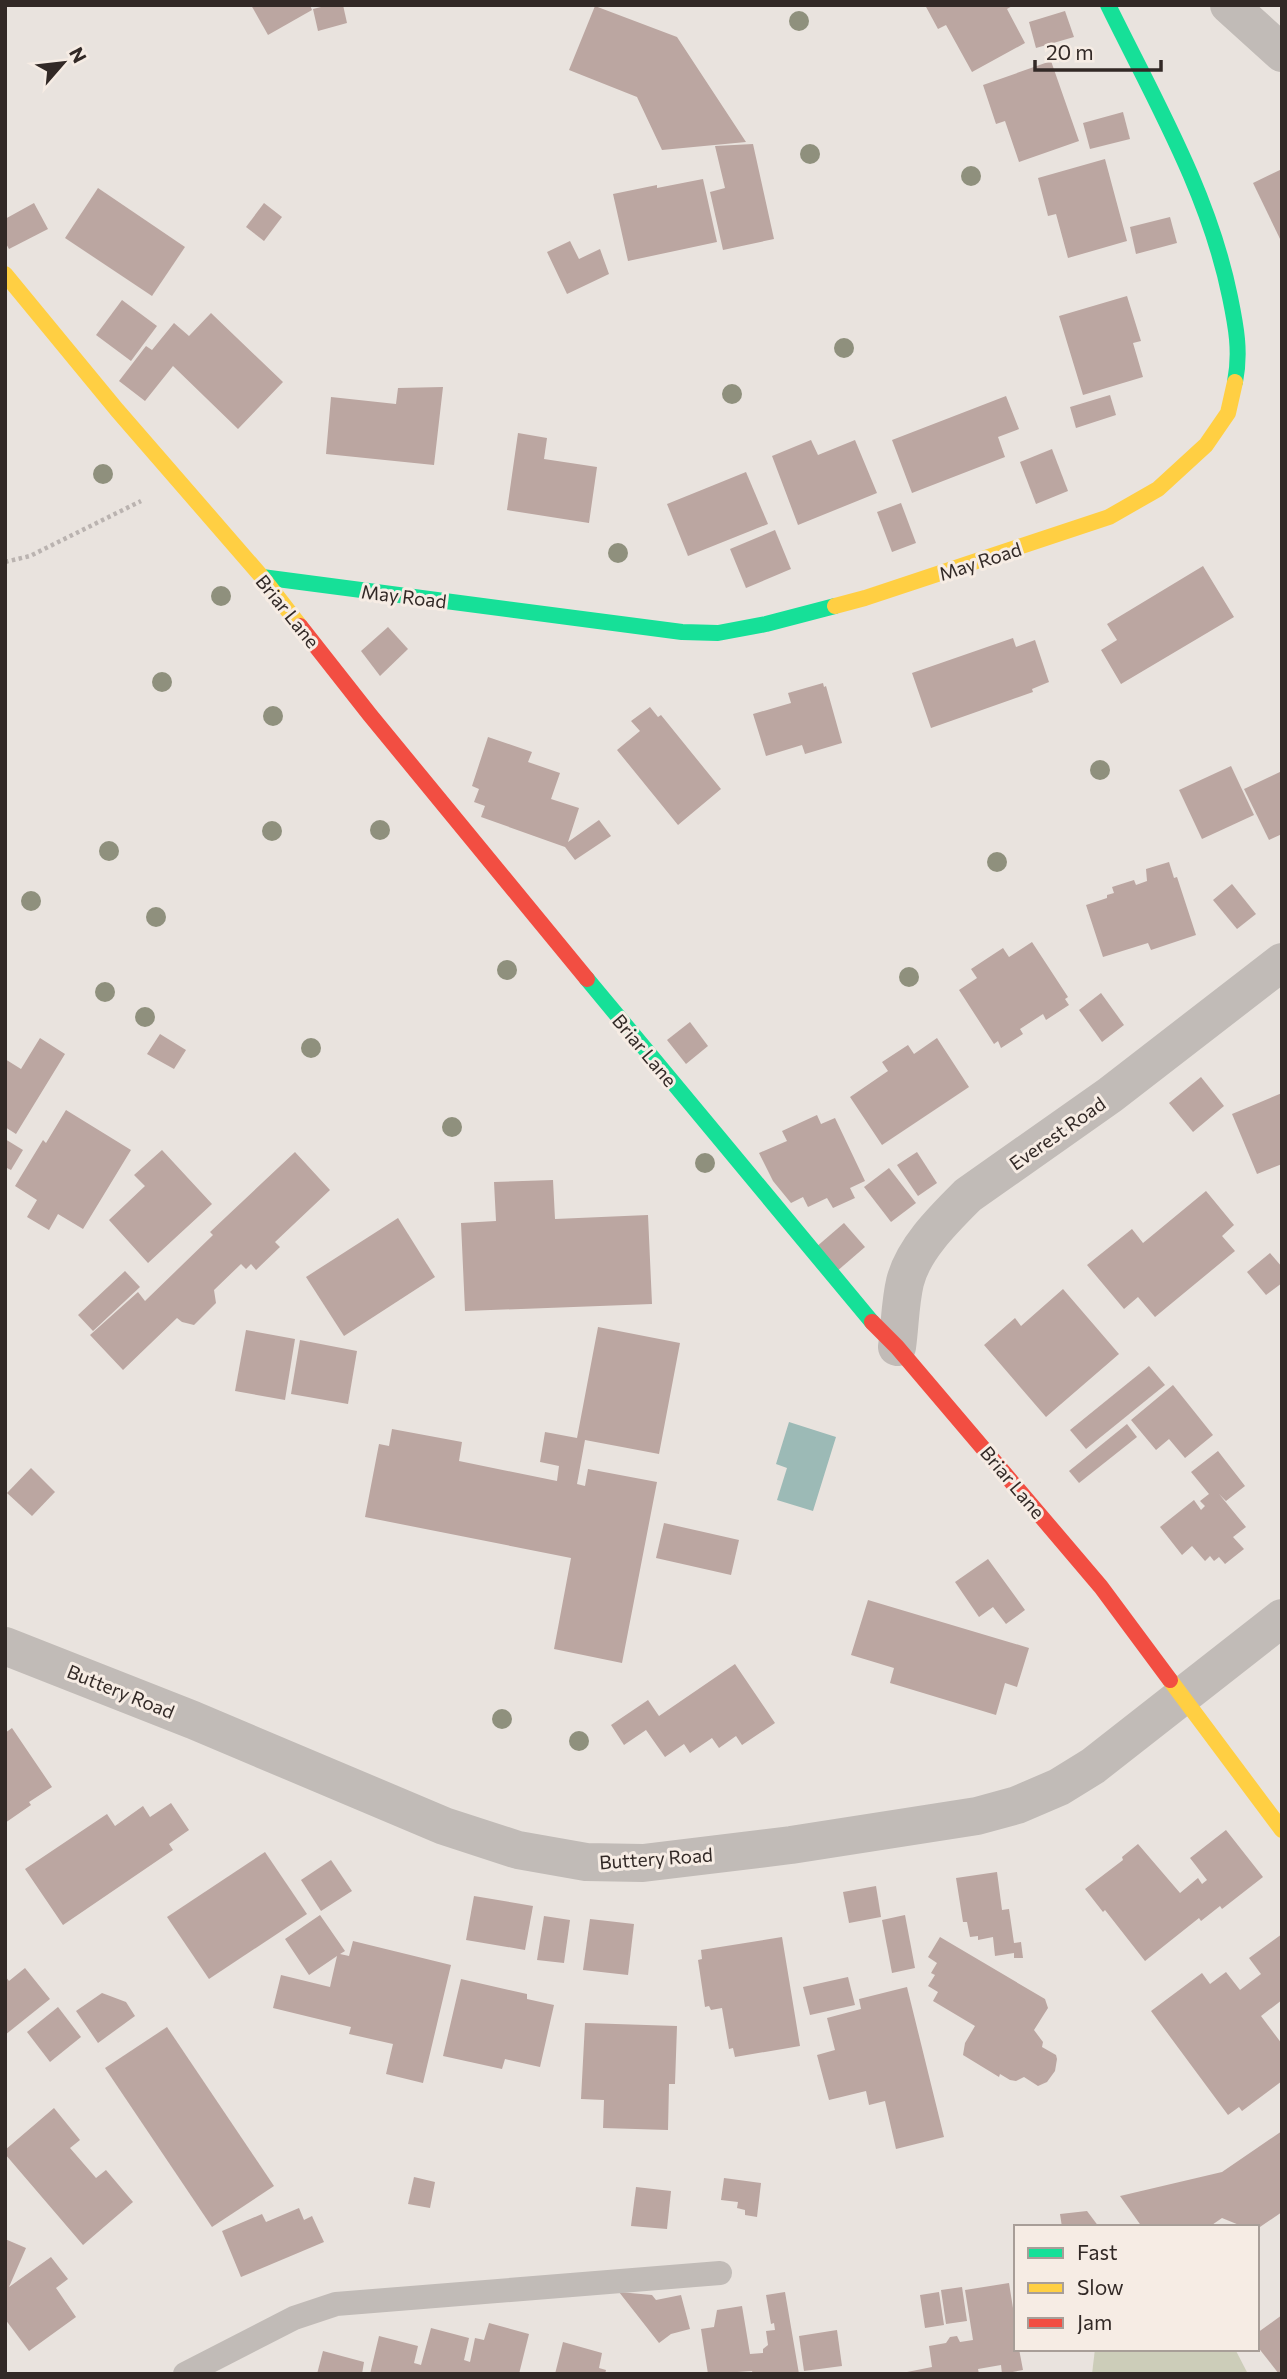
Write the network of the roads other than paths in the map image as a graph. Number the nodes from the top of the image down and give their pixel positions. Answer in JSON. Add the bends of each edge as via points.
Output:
{"nodes":[{"id":1,"x":1108,"y":5,"type":"edge"},
{"id":2,"x":1229,"y":5,"type":"edge"},
{"id":3,"x":1282,"y":54,"type":"edge"},
{"id":4,"x":5,"y":274,"type":"edge"},
{"id":5,"x":262,"y":577,"type":"junction"},
{"id":6,"x":1282,"y":962,"type":"edge"},
{"id":7,"x":897,"y":1347,"type":"junction"},
{"id":8,"x":1282,"y":1618,"type":"edge"},
{"id":9,"x":5,"y":1646,"type":"edge"},
{"id":10,"x":1183,"y":1696,"type":"junction"},
{"id":11,"x":1282,"y":1830,"type":"edge"},
{"id":12,"x":720,"y":2273,"type":"dead end"},
{"id":13,"x":185,"y":2374,"type":"edge"}],
"edges":[{"from":1,"to":5,"type":"street","name":"May Road","via":[[1198,190],[1223,262],[1239,342],[1228,413],[1206,445],[1158,489],[1109,517],[1011,551],[865,598],[718,633]]},
{"from":2,"to":3,"type":"street"},
{"from":4,"to":5,"type":"street","name":"Briar Lane"},
{"from":5,"to":7,"type":"street","name":"Briar Lane","via":[[642,1047],[872,1323]]},
{"from":6,"to":7,"type":"street","name":"Everest Road","via":[[1110,1095],[968,1195],[920,1250],[905,1281]]},
{"from":7,"to":10,"type":"street","name":"Briar Lane","via":[[1101,1587]]},
{"from":8,"to":10,"type":"street","name":"Buttery Road"},
{"from":9,"to":10,"type":"street","name":"Buttery Road","via":[[444,1826],[518,1850],[586,1862],[643,1863],[791,1845],[977,1816],[1017,1805],[1093,1766]]},
{"from":10,"to":11,"type":"street","name":"Briar Lane"},
{"from":12,"to":13,"type":"lane","via":[[336,2304],[294,2318]]}]}
